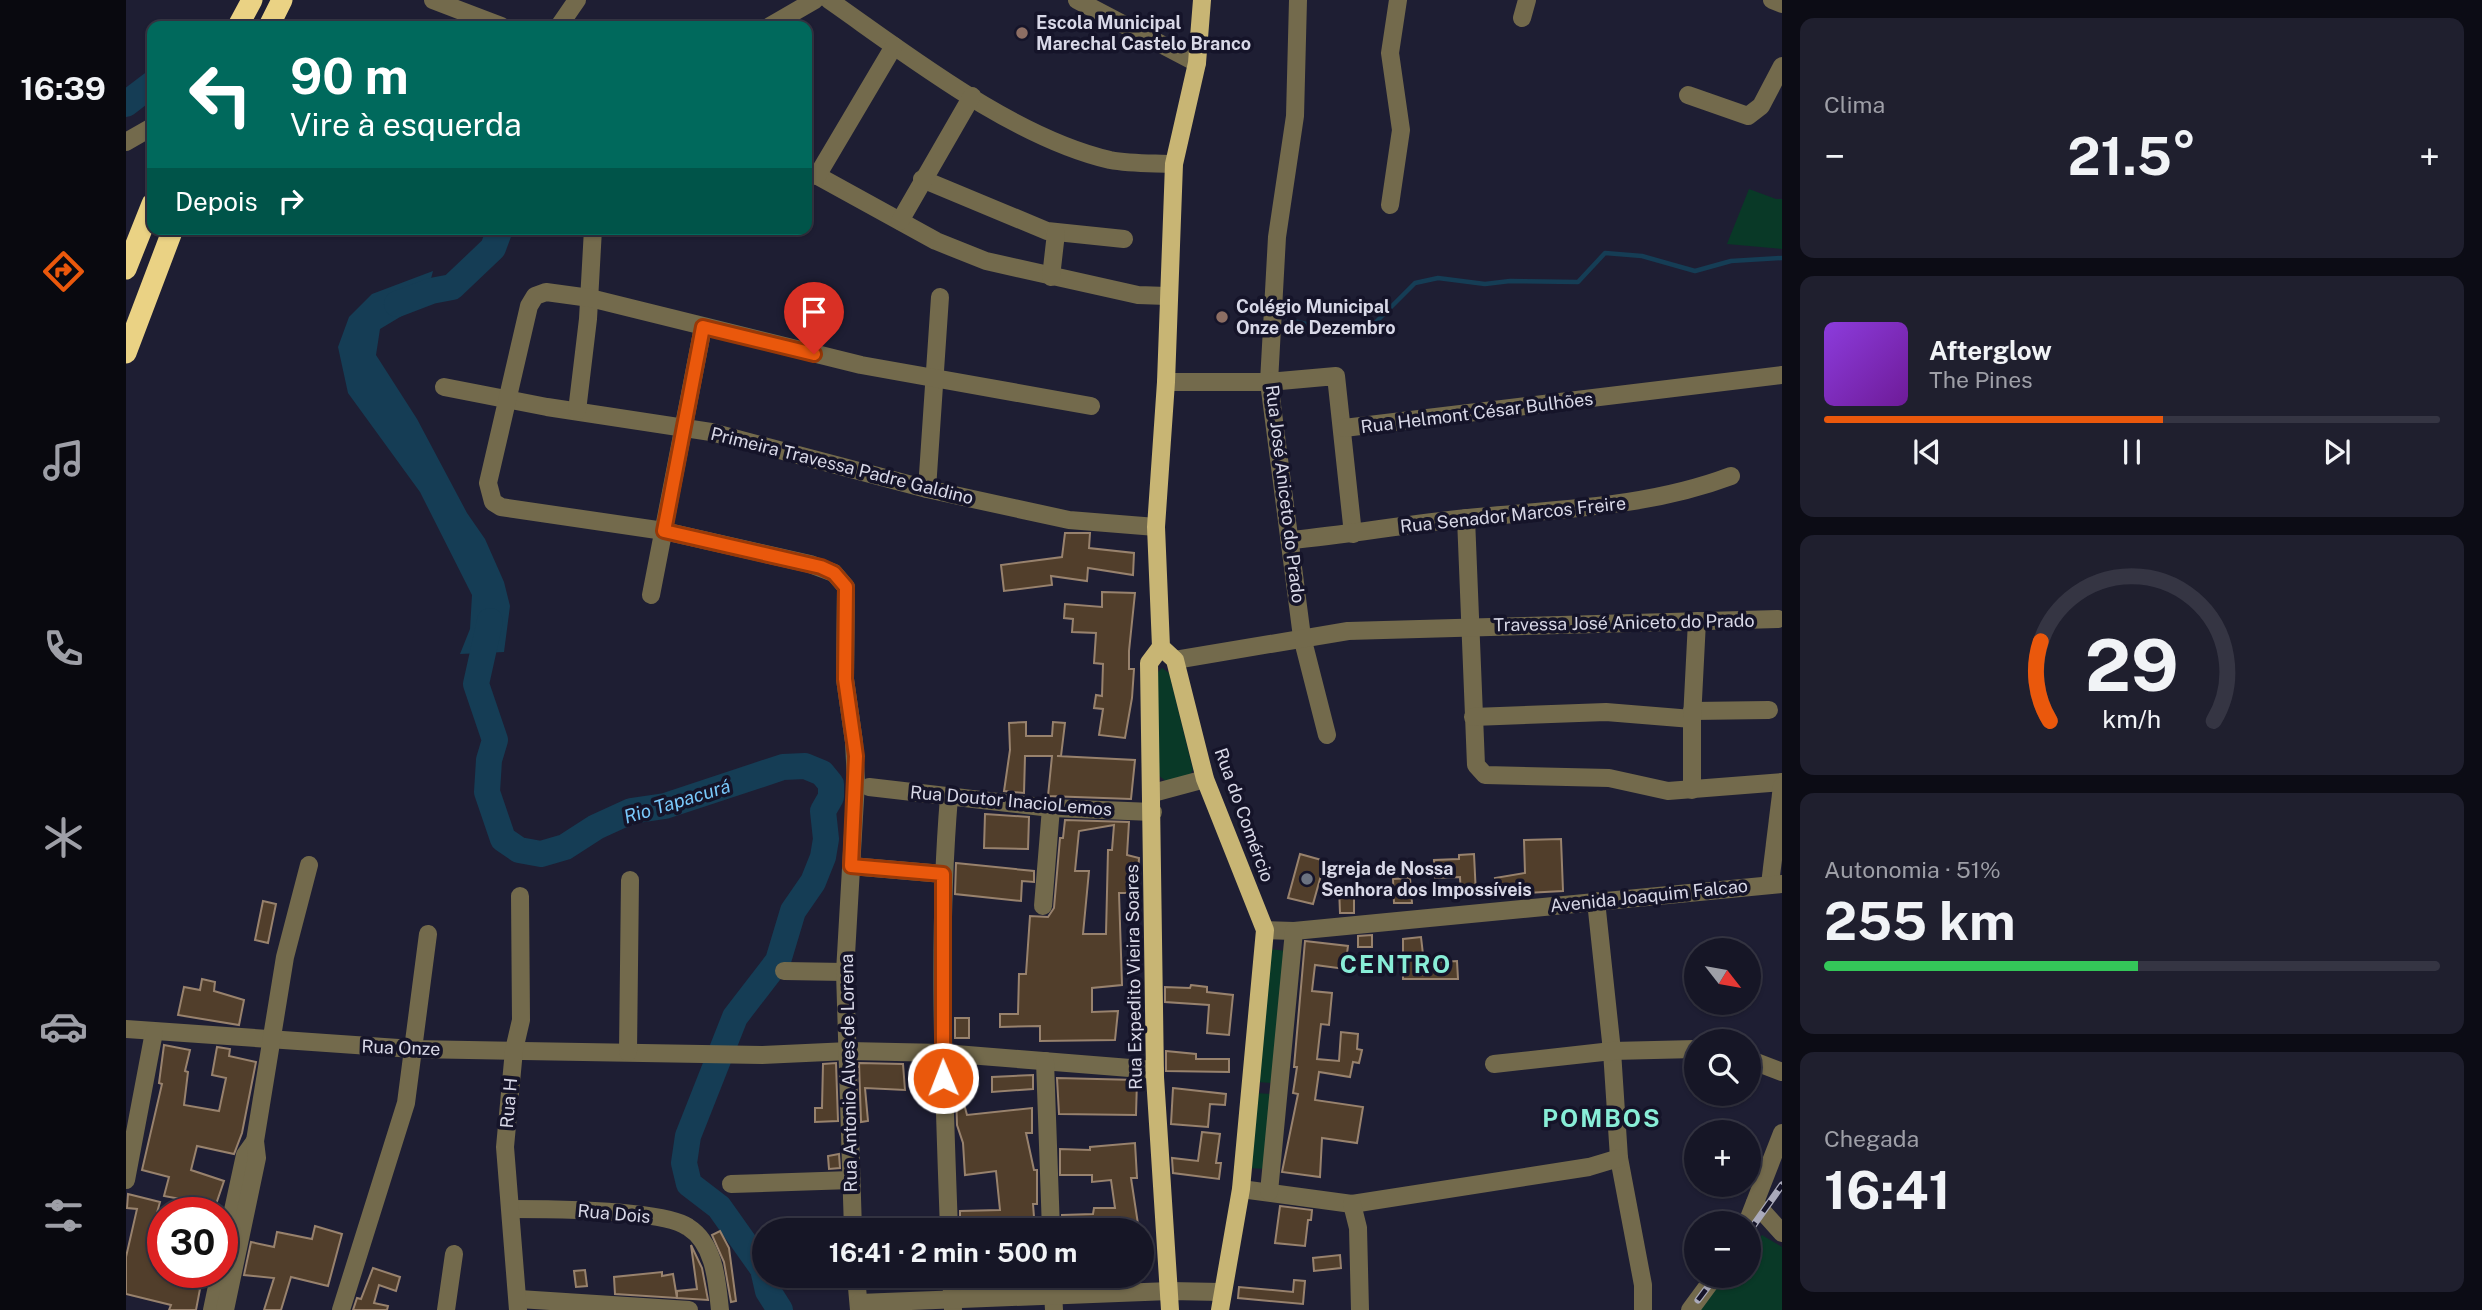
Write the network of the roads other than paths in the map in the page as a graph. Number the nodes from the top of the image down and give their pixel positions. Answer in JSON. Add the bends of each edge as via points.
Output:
{"nodes":[{"id":1,"x":433,"y":0,"type":"edge"},
{"id":2,"x":578,"y":0,"type":"edge"},
{"id":3,"x":815,"y":0,"type":"edge"},
{"id":4,"x":829,"y":0,"type":"edge"},
{"id":5,"x":1077,"y":0,"type":"edge"},
{"id":6,"x":1202,"y":0,"type":"edge"},
{"id":7,"x":1298,"y":0,"type":"edge"},
{"id":8,"x":1398,"y":0,"type":"edge"},
{"id":9,"x":1527,"y":0,"type":"edge"},
{"id":10,"x":1772,"y":0,"type":"edge"},
{"id":11,"x":251,"y":1,"type":"edge"},
{"id":12,"x":1782,"y":4,"type":"edge"},
{"id":13,"x":473,"y":6,"type":"edge"},
{"id":14,"x":1522,"y":18,"type":"dead end"},
{"id":15,"x":241,"y":21,"type":"edge"},
{"id":16,"x":494,"y":21,"type":"edge"},
{"id":17,"x":563,"y":21,"type":"edge"},
{"id":18,"x":779,"y":21,"type":"edge"},
{"id":19,"x":894,"y":46,"type":"junction"},
{"id":20,"x":1197,"y":63,"type":"junction"},
{"id":21,"x":1782,"y":66,"type":"edge"},
{"id":22,"x":1688,"y":95,"type":"dead end"},
{"id":23,"x":972,"y":96,"type":"junction"},
{"id":24,"x":147,"y":130,"type":"edge"},
{"id":25,"x":126,"y":142,"type":"edge"},
{"id":26,"x":1174,"y":164,"type":"junction"},
{"id":27,"x":812,"y":173,"type":"edge"},
{"id":28,"x":922,"y":179,"type":"junction"},
{"id":29,"x":1390,"y":205,"type":"dead end"},
{"id":30,"x":147,"y":216,"type":"edge"},
{"id":31,"x":900,"y":221,"type":"junction"},
{"id":32,"x":1056,"y":233,"type":"junction"},
{"id":33,"x":171,"y":235,"type":"edge"},
{"id":34,"x":593,"y":235,"type":"edge"},
{"id":35,"x":1124,"y":239,"type":"dead end"},
{"id":36,"x":126,"y":269,"type":"edge"},
{"id":37,"x":1051,"y":277,"type":"junction"},
{"id":38,"x":1167,"y":296,"type":"junction"},
{"id":39,"x":940,"y":297,"type":"dead end"},
{"id":40,"x":590,"y":298,"type":"junction"},
{"id":41,"x":703,"y":327,"type":"junction"},
{"id":42,"x":126,"y":353,"type":"edge"},
{"id":43,"x":1782,"y":374,"type":"edge"},
{"id":44,"x":933,"y":379,"type":"junction"},
{"id":45,"x":1269,"y":382,"type":"junction"},
{"id":46,"x":1166,"y":383,"type":"junction"},
{"id":47,"x":444,"y":387,"type":"dead end"},
{"id":48,"x":507,"y":400,"type":"junction"},
{"id":49,"x":1091,"y":406,"type":"dead end"},
{"id":50,"x":577,"y":411,"type":"junction"},
{"id":51,"x":684,"y":427,"type":"junction"},
{"id":52,"x":1344,"y":428,"type":"junction"},
{"id":53,"x":1731,"y":476,"type":"dead end"},
{"id":54,"x":927,"y":489,"type":"junction"},
{"id":55,"x":1465,"y":518,"type":"junction"},
{"id":56,"x":1156,"y":527,"type":"junction"},
{"id":57,"x":664,"y":531,"type":"junction"},
{"id":58,"x":1353,"y":534,"type":"junction"},
{"id":59,"x":1292,"y":540,"type":"junction"},
{"id":60,"x":651,"y":595,"type":"dead end"},
{"id":61,"x":1778,"y":619,"type":"dead end"},
{"id":62,"x":1697,"y":621,"type":"junction"},
{"id":63,"x":1470,"y":627,"type":"junction"},
{"id":64,"x":1302,"y":637,"type":"junction"},
{"id":65,"x":1161,"y":647,"type":"junction"},
{"id":66,"x":1175,"y":660,"type":"junction"},
{"id":67,"x":1769,"y":710,"type":"dead end"},
{"id":68,"x":1692,"y":715,"type":"junction"},
{"id":69,"x":1473,"y":717,"type":"junction"},
{"id":70,"x":1326,"y":735,"type":"dead end"},
{"id":71,"x":1205,"y":779,"type":"junction"},
{"id":72,"x":1782,"y":784,"type":"edge"},
{"id":73,"x":869,"y":788,"type":"dead end"},
{"id":74,"x":1692,"y":790,"type":"junction"},
{"id":75,"x":1153,"y":793,"type":"junction"},
{"id":76,"x":949,"y":797,"type":"junction"},
{"id":77,"x":1051,"y":808,"type":"junction"},
{"id":78,"x":1153,"y":812,"type":"junction"},
{"id":79,"x":309,"y":865,"type":"dead end"},
{"id":80,"x":851,"y":866,"type":"junction"},
{"id":81,"x":943,"y":874,"type":"junction"},
{"id":82,"x":630,"y":880,"type":"dead end"},
{"id":83,"x":1776,"y":884,"type":"edge"},
{"id":84,"x":520,"y":896,"type":"dead end"},
{"id":85,"x":1596,"y":901,"type":"junction"},
{"id":86,"x":1043,"y":906,"type":"dead end"},
{"id":87,"x":1265,"y":930,"type":"junction"},
{"id":88,"x":1294,"y":931,"type":"junction"},
{"id":89,"x":428,"y":934,"type":"dead end"},
{"id":90,"x":784,"y":971,"type":"dead end"},
{"id":91,"x":845,"y":972,"type":"junction"},
{"id":92,"x":126,"y":1029,"type":"edge"},
{"id":93,"x":154,"y":1032,"type":"junction"},
{"id":94,"x":274,"y":1042,"type":"junction"},
{"id":95,"x":413,"y":1049,"type":"junction"},
{"id":96,"x":1684,"y":1049,"type":"edge"},
{"id":97,"x":514,"y":1050,"type":"junction"},
{"id":98,"x":849,"y":1051,"type":"junction"},
{"id":99,"x":1612,"y":1051,"type":"junction"},
{"id":100,"x":628,"y":1052,"type":"junction"},
{"id":101,"x":943,"y":1053,"type":"junction"},
{"id":102,"x":1045,"y":1061,"type":"junction"},
{"id":103,"x":1494,"y":1064,"type":"dead end"},
{"id":104,"x":1761,"y":1064,"type":"edge"},
{"id":105,"x":1155,"y":1070,"type":"junction"},
{"id":106,"x":1782,"y":1072,"type":"edge"},
{"id":107,"x":1782,"y":1133,"type":"edge"},
{"id":108,"x":255,"y":1141,"type":"junction"},
{"id":109,"x":1619,"y":1158,"type":"junction"},
{"id":110,"x":126,"y":1180,"type":"edge"},
{"id":111,"x":850,"y":1180,"type":"junction"},
{"id":112,"x":731,"y":1184,"type":"dead end"},
{"id":113,"x":1241,"y":1189,"type":"junction"},
{"id":114,"x":1269,"y":1192,"type":"junction"},
{"id":115,"x":236,"y":1197,"type":"edge"},
{"id":116,"x":1755,"y":1203,"type":"junction"},
{"id":117,"x":1352,"y":1204,"type":"junction"},
{"id":118,"x":511,"y":1209,"type":"junction"},
{"id":119,"x":1752,"y":1211,"type":"edge"},
{"id":120,"x":852,"y":1218,"type":"edge"},
{"id":121,"x":950,"y":1218,"type":"edge"},
{"id":122,"x":1051,"y":1218,"type":"edge"},
{"id":123,"x":1782,"y":1233,"type":"edge"},
{"id":124,"x":454,"y":1254,"type":"dead end"},
{"id":125,"x":217,"y":1288,"type":"edge"},
{"id":126,"x":857,"y":1288,"type":"edge"},
{"id":127,"x":1706,"y":1288,"type":"edge"},
{"id":128,"x":1170,"y":1291,"type":"junction"},
{"id":129,"x":1221,"y":1301,"type":"edge"},
{"id":130,"x":1053,"y":1302,"type":"edge"},
{"id":131,"x":519,"y":1305,"type":"edge"},
{"id":132,"x":953,"y":1305,"type":"edge"},
{"id":133,"x":1694,"y":1305,"type":"edge"},
{"id":134,"x":859,"y":1307,"type":"edge"},
{"id":135,"x":212,"y":1310,"type":"edge"},
{"id":136,"x":225,"y":1310,"type":"edge"},
{"id":137,"x":341,"y":1310,"type":"edge"},
{"id":138,"x":446,"y":1310,"type":"edge"},
{"id":139,"x":688,"y":1310,"type":"edge"},
{"id":140,"x":720,"y":1310,"type":"edge"},
{"id":141,"x":1170,"y":1310,"type":"edge"},
{"id":142,"x":1360,"y":1310,"type":"edge"},
{"id":143,"x":1643,"y":1310,"type":"edge"}],
"edges":[{"from":1,"to":13,"type":"street"},
{"from":2,"to":17,"type":"street"},
{"from":3,"to":18,"type":"street"},
{"from":4,"to":19,"type":"street"},
{"from":5,"to":20,"type":"street"},
{"from":6,"to":20,"type":"main road"},
{"from":7,"to":45,"type":"street","name":"Rua José Aniceto do Prado","via":[[1295,116],[1277,237]]},
{"from":8,"to":29,"type":"street","via":[[1390,53],[1401,131]]},
{"from":9,"to":14,"type":"street"},
{"from":10,"to":12,"type":"street"},
{"from":11,"to":15,"type":"highway"},
{"from":13,"to":16,"type":"street"},
{"from":19,"to":23,"type":"street"},
{"from":19,"to":27,"type":"street"},
{"from":20,"to":26,"type":"main road"},
{"from":21,"to":22,"type":"street","via":[[1761,106],[1748,116]]},
{"from":23,"to":26,"type":"street","via":[[1035,132],[1094,155],[1124,162]]},
{"from":23,"to":28,"type":"street"},
{"from":24,"to":25,"type":"street"},
{"from":26,"to":38,"type":"main road"},
{"from":27,"to":31,"type":"street"},
{"from":28,"to":31,"type":"street"},
{"from":28,"to":32,"type":"street"},
{"from":30,"to":36,"type":"highway"},
{"from":31,"to":37,"type":"street","via":[[986,261]]},
{"from":32,"to":35,"type":"street"},
{"from":32,"to":37,"type":"street"},
{"from":33,"to":42,"type":"highway"},
{"from":34,"to":40,"type":"street"},
{"from":37,"to":38,"type":"street","via":[[1139,295]]},
{"from":38,"to":46,"type":"main road"},
{"from":39,"to":44,"type":"street"},
{"from":40,"to":41,"type":"street"},
{"from":40,"to":48,"type":"street","via":[[546,292],[531,300]]},
{"from":40,"to":50,"type":"street"},
{"from":41,"to":44,"type":"street"},
{"from":41,"to":51,"type":"street"},
{"from":43,"to":52,"type":"street","name":"Rua Helmont César Bulhões"},
{"from":44,"to":49,"type":"street"},
{"from":44,"to":54,"type":"street"},
{"from":45,"to":46,"type":"street"},
{"from":45,"to":52,"type":"street","name":"Rua Helmont César Bulhões","via":[[1336,376]]},
{"from":45,"to":59,"type":"street","name":"Rua José Aniceto do Prado"},
{"from":46,"to":56,"type":"main road"},
{"from":47,"to":48,"type":"street","name":"Primeira Travessa Padre Galdino"},
{"from":48,"to":50,"type":"street","name":"Primeira Travessa Padre Galdino"},
{"from":48,"to":57,"type":"street","via":[[488,482],[490,498],[501,507]]},
{"from":50,"to":51,"type":"street","name":"Primeira Travessa Padre Galdino"},
{"from":51,"to":54,"type":"street","name":"Primeira Travessa Padre Galdino"},
{"from":51,"to":57,"type":"street"},
{"from":52,"to":58,"type":"street","name":"Rua Helmont César Bulhões"},
{"from":53,"to":55,"type":"street","name":"Rua Senador Marcos Freire","via":[[1669,497],[1619,505]]},
{"from":54,"to":56,"type":"street","name":"Primeira Travessa Padre Galdino","via":[[1069,520]]},
{"from":55,"to":58,"type":"street","name":"Rua Senador Marcos Freire"},
{"from":55,"to":63,"type":"street","name":"Travessa José Aniceto do Prado"},
{"from":56,"to":65,"type":"main road"},
{"from":57,"to":60,"type":"street"},
{"from":57,"to":80,"type":"street","via":[[821,567],[843,582],[848,595],[845,679],[856,756]]},
{"from":58,"to":59,"type":"street","name":"Rua Senador Marcos Freire"},
{"from":59,"to":64,"type":"street","name":"Rua José Aniceto do Prado"},
{"from":61,"to":62,"type":"street","name":"Travessa José Aniceto do Prado"},
{"from":62,"to":63,"type":"street","name":"Travessa José Aniceto do Prado"},
{"from":62,"to":68,"type":"street"},
{"from":63,"to":64,"type":"street","name":"Travessa José Aniceto do Prado"},
{"from":63,"to":69,"type":"street","name":"Travessa José Aniceto do Prado"},
{"from":64,"to":66,"type":"street","name":"Travessa José Aniceto do Prado"},
{"from":64,"to":70,"type":"street","name":"Rua José Aniceto do Prado"},
{"from":65,"to":66,"type":"main road"},
{"from":65,"to":75,"type":"main road","name":"Rua Expedito Vieira Soares","via":[[1149,663]]},
{"from":66,"to":71,"type":"main road","name":"Rua do Comércio"},
{"from":67,"to":68,"type":"street"},
{"from":68,"to":69,"type":"street","via":[[1606,712]]},
{"from":68,"to":74,"type":"street"},
{"from":69,"to":74,"type":"street","name":"Travessa José Aniceto do Prado","via":[[1476,765],[1485,775],[1609,778],[1668,792]]},
{"from":71,"to":75,"type":"street"},
{"from":71,"to":87,"type":"main road","name":"Rua do Comércio"},
{"from":72,"to":74,"type":"street"},
{"from":72,"to":83,"type":"street"},
{"from":73,"to":76,"type":"street","name":"Rua Doutor InacioLemos"},
{"from":75,"to":78,"type":"main road","name":"Rua Expedito Vieira Soares"},
{"from":76,"to":77,"type":"street","name":"Rua Doutor InacioLemos"},
{"from":76,"to":81,"type":"street"},
{"from":77,"to":78,"type":"street","name":"Rua Doutor InacioLemos"},
{"from":77,"to":86,"type":"street"},
{"from":78,"to":105,"type":"main road","name":"Rua Expedito Vieira Soares"},
{"from":79,"to":94,"type":"street","via":[[285,957]]},
{"from":80,"to":81,"type":"street"},
{"from":80,"to":91,"type":"street","name":"Rua Antonio Alves de Lorena"},
{"from":81,"to":101,"type":"street"},
{"from":82,"to":100,"type":"street"},
{"from":83,"to":85,"type":"street","name":"Avenida Joaquim Falcao"},
{"from":84,"to":97,"type":"street","name":"Rua H","via":[[521,1020]]},
{"from":85,"to":88,"type":"street","name":"Avenida Joaquim Falcao"},
{"from":85,"to":99,"type":"street"},
{"from":87,"to":88,"type":"street","name":"Avenida Joaquim Falcao"},
{"from":87,"to":113,"type":"main road","name":"Rua do Comércio"},
{"from":88,"to":114,"type":"street"},
{"from":89,"to":95,"type":"street"},
{"from":90,"to":91,"type":"street"},
{"from":91,"to":98,"type":"street","name":"Rua Antonio Alves de Lorena"},
{"from":92,"to":93,"type":"street","name":"Rua Onze"},
{"from":93,"to":94,"type":"street","name":"Rua Onze"},
{"from":93,"to":110,"type":"street"},
{"from":94,"to":95,"type":"street","name":"Rua Onze"},
{"from":94,"to":108,"type":"street"},
{"from":95,"to":97,"type":"street","name":"Rua Onze"},
{"from":95,"to":137,"type":"street","via":[[406,1103]]},
{"from":96,"to":99,"type":"street"},
{"from":97,"to":100,"type":"street","name":"Rua Onze"},
{"from":97,"to":118,"type":"street","name":"Rua H","via":[[505,1147]]},
{"from":98,"to":100,"type":"street","name":"Rua Onze"},
{"from":98,"to":101,"type":"street","name":"Rua Onze"},
{"from":98,"to":111,"type":"street","name":"Rua Antonio Alves de Lorena"},
{"from":99,"to":103,"type":"street"},
{"from":99,"to":109,"type":"street"},
{"from":101,"to":102,"type":"street","name":"Rua Onze"},
{"from":101,"to":121,"type":"street"},
{"from":102,"to":105,"type":"street","name":"Rua Onze"},
{"from":102,"to":122,"type":"street"},
{"from":104,"to":106,"type":"street"},
{"from":105,"to":128,"type":"main road","name":"Rua Expedito Vieira Soares"},
{"from":107,"to":116,"type":"street"},
{"from":108,"to":115,"type":"street","via":[[245,1155]]},
{"from":108,"to":136,"type":"street","via":[[257,1158]]},
{"from":109,"to":117,"type":"street","via":[[1589,1167]]},
{"from":109,"to":143,"type":"street","via":[[1643,1285]]},
{"from":111,"to":112,"type":"street"},
{"from":111,"to":120,"type":"street","name":"Rua Antonio Alves de Lorena"},
{"from":113,"to":114,"type":"street"},
{"from":113,"to":129,"type":"main road","name":"Rua do Comércio"},
{"from":114,"to":117,"type":"street"},
{"from":116,"to":119,"type":"street"},
{"from":116,"to":123,"type":"street"},
{"from":117,"to":142,"type":"street","via":[[1358,1228]]},
{"from":118,"to":131,"type":"street","name":"Rua H"},
{"from":118,"to":140,"type":"street","name":"Rua Dois","via":[[583,1210],[665,1219],[689,1227],[705,1247]]},
{"from":124,"to":138,"type":"street"},
{"from":125,"to":135,"type":"street"},
{"from":126,"to":134,"type":"street"},
{"from":127,"to":133,"type":"street"},
{"from":128,"to":129,"type":"street"},
{"from":128,"to":130,"type":"street"},
{"from":128,"to":141,"type":"main road","name":"Rua Expedito Vieira Soares"},
{"from":130,"to":132,"type":"street"},
{"from":131,"to":139,"type":"street"},
{"from":132,"to":134,"type":"street"}]}
